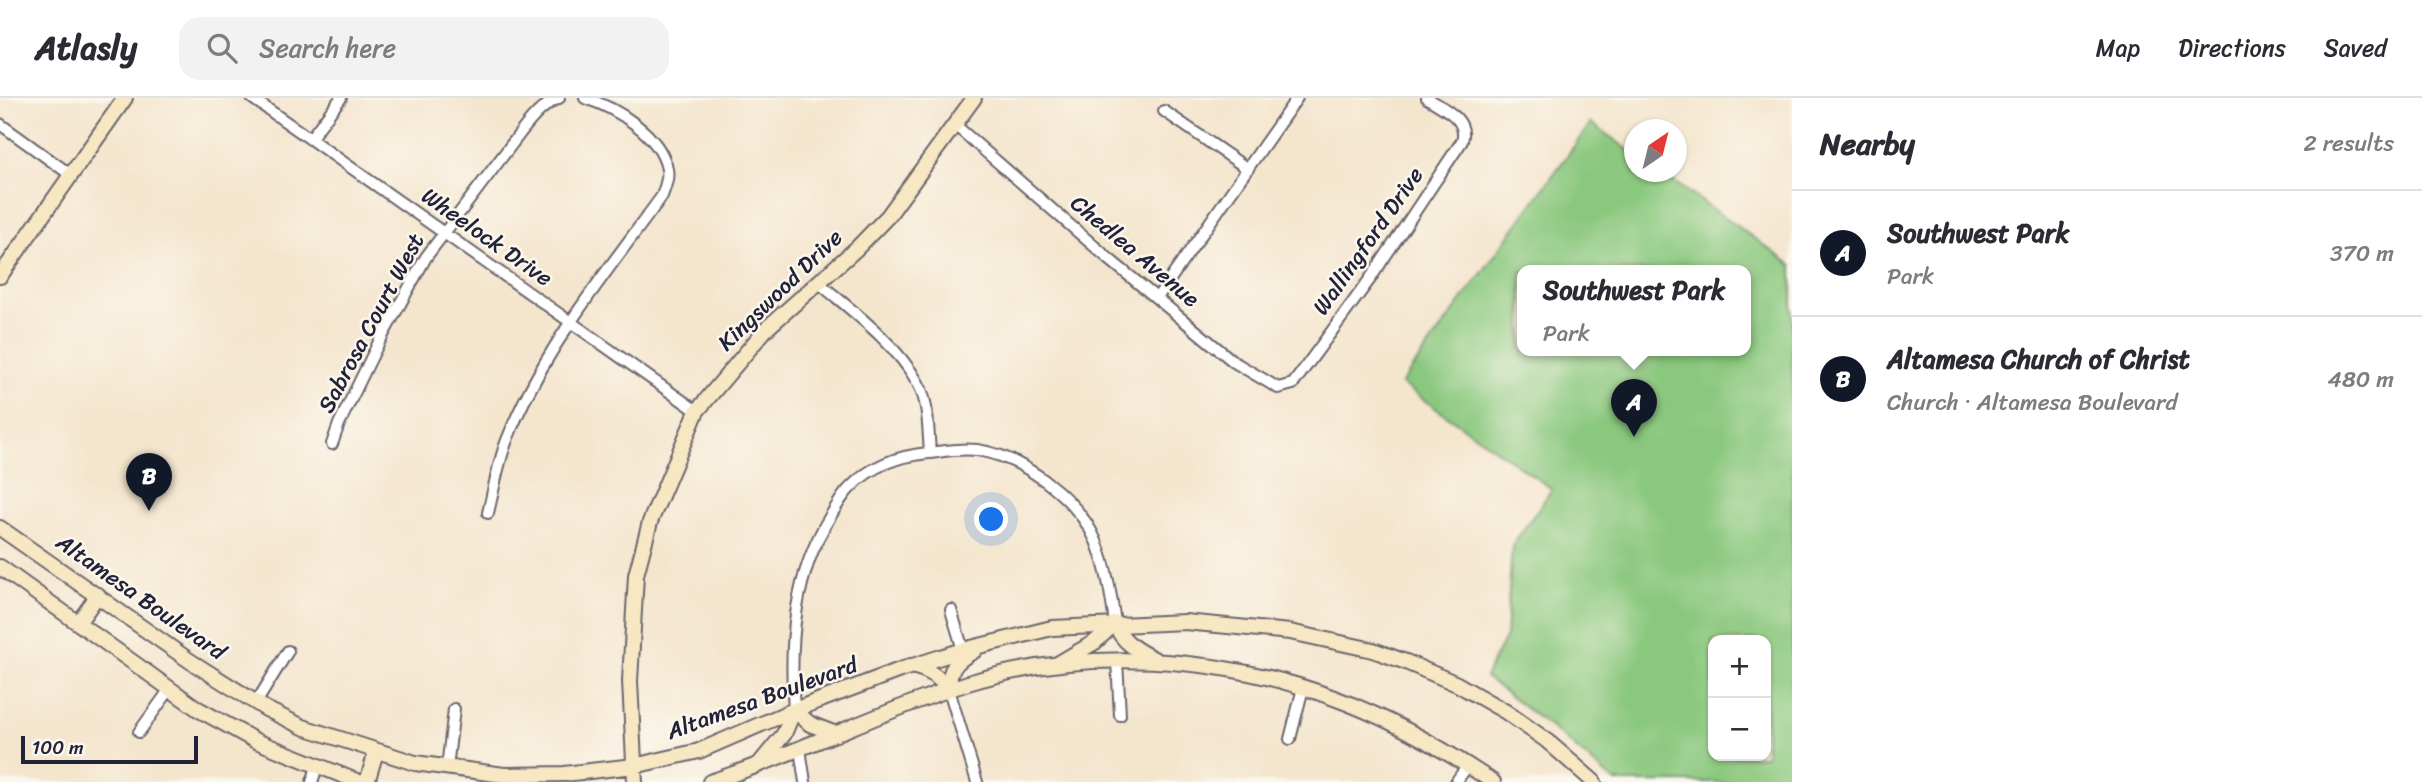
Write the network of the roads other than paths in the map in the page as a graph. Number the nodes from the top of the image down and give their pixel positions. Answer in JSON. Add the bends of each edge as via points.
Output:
{"nodes":[{"id":1,"x":125,"y":98,"type":"edge"},
{"id":2,"x":251,"y":98,"type":"edge"},
{"id":3,"x":341,"y":98,"type":"edge"},
{"id":4,"x":559,"y":98,"type":"edge"},
{"id":5,"x":585,"y":98,"type":"edge"},
{"id":6,"x":974,"y":98,"type":"edge"},
{"id":7,"x":1297,"y":98,"type":"edge"},
{"id":8,"x":1427,"y":98,"type":"edge"},
{"id":9,"x":1164,"y":111,"type":"dead end"},
{"id":10,"x":0,"y":124,"type":"edge"},
{"id":11,"x":955,"y":125,"type":"junction"},
{"id":12,"x":310,"y":139,"type":"junction"},
{"id":13,"x":1248,"y":169,"type":"junction"},
{"id":14,"x":71,"y":175,"type":"junction"},
{"id":15,"x":443,"y":232,"type":"junction"},
{"id":16,"x":0,"y":275,"type":"edge"},
{"id":17,"x":818,"y":282,"type":"junction"},
{"id":18,"x":1157,"y":298,"type":"junction"},
{"id":19,"x":572,"y":321,"type":"junction"},
{"id":20,"x":1296,"y":380,"type":"joint"},
{"id":21,"x":697,"y":411,"type":"junction"},
{"id":22,"x":332,"y":444,"type":"dead end"},
{"id":23,"x":930,"y":453,"type":"junction"},
{"id":24,"x":488,"y":513,"type":"dead end"},
{"id":25,"x":0,"y":528,"type":"edge"},
{"id":26,"x":0,"y":567,"type":"edge"},
{"id":27,"x":98,"y":595,"type":"junction"},
{"id":28,"x":951,"y":610,"type":"dead end"},
{"id":29,"x":78,"y":623,"type":"junction"},
{"id":30,"x":1115,"y":624,"type":"junction"},
{"id":31,"x":987,"y":644,"type":"junction"},
{"id":32,"x":963,"y":650,"type":"junction"},
{"id":33,"x":288,"y":651,"type":"dead end"},
{"id":34,"x":1117,"y":661,"type":"junction"},
{"id":35,"x":1159,"y":663,"type":"junction"},
{"id":36,"x":1055,"y":665,"type":"junction"},
{"id":37,"x":911,"y":666,"type":"junction"},
{"id":38,"x":1303,"y":688,"type":"junction"},
{"id":39,"x":170,"y":689,"type":"junction"},
{"id":40,"x":949,"y":690,"type":"junction"},
{"id":41,"x":256,"y":703,"type":"junction"},
{"id":42,"x":454,"y":709,"type":"dead end"},
{"id":43,"x":794,"y":710,"type":"junction"},
{"id":44,"x":1120,"y":715,"type":"dead end"},
{"id":45,"x":139,"y":732,"type":"dead end"},
{"id":46,"x":836,"y":734,"type":"junction"},
{"id":47,"x":1290,"y":739,"type":"dead end"},
{"id":48,"x":800,"y":749,"type":"junction"},
{"id":49,"x":376,"y":752,"type":"junction"},
{"id":50,"x":759,"y":764,"type":"junction"},
{"id":51,"x":1468,"y":765,"type":"junction"},
{"id":52,"x":634,"y":766,"type":"junction"},
{"id":53,"x":317,"y":767,"type":"junction"},
{"id":54,"x":447,"y":768,"type":"junction"},
{"id":55,"x":312,"y":782,"type":"edge"},
{"id":56,"x":359,"y":782,"type":"edge"},
{"id":57,"x":367,"y":782,"type":"edge"},
{"id":58,"x":635,"y":782,"type":"edge"},
{"id":59,"x":710,"y":782,"type":"edge"},
{"id":60,"x":805,"y":782,"type":"edge"},
{"id":61,"x":977,"y":782,"type":"edge"},
{"id":62,"x":1456,"y":782,"type":"edge"},
{"id":63,"x":1493,"y":782,"type":"edge"},
{"id":64,"x":1594,"y":782,"type":"edge"}],
"edges":[{"from":1,"to":14,"type":"main road"},
{"from":2,"to":12,"type":"street","name":"Wheelock Drive"},
{"from":3,"to":12,"type":"street"},
{"from":4,"to":15,"type":"street","name":"Sabrosa Court West","via":[[537,113]]},
{"from":5,"to":19,"type":"street","via":[[604,104],[652,140],[668,170],[662,196]]},
{"from":6,"to":11,"type":"main road","name":"Kingswood Drive"},
{"from":7,"to":13,"type":"street"},
{"from":8,"to":20,"type":"street","name":"Wallingford Drive","via":[[1460,122],[1462,141]]},
{"from":9,"to":13,"type":"street"},
{"from":10,"to":14,"type":"street"},
{"from":11,"to":17,"type":"main road","name":"Kingswood Drive","via":[[888,216]]},
{"from":11,"to":18,"type":"street","name":"Chedlea Avenue"},
{"from":12,"to":15,"type":"street","name":"Wheelock Drive"},
{"from":13,"to":18,"type":"street"},
{"from":14,"to":16,"type":"main road"},
{"from":15,"to":19,"type":"street","name":"Wheelock Drive"},
{"from":15,"to":22,"type":"street","name":"Sabrosa Court West","via":[[378,344]]},
{"from":17,"to":21,"type":"main road","name":"Kingswood Drive","via":[[766,330]]},
{"from":17,"to":23,"type":"street","via":[[870,327],[918,384]]},
{"from":18,"to":20,"type":"street","name":"Chedlea Avenue","via":[[1234,362],[1269,384],[1278,388]]},
{"from":19,"to":21,"type":"street","name":"Wheelock Drive"},
{"from":19,"to":24,"type":"street","via":[[538,376],[508,440]]},
{"from":21,"to":52,"type":"main road","name":"Kingswood Drive","via":[[650,522],[636,575],[630,681]]},
{"from":23,"to":30,"type":"street","via":[[976,450],[998,454],[1057,491],[1095,540],[1110,582]]},
{"from":23,"to":43,"type":"street","via":[[874,467],[849,489],[821,531],[796,601],[791,671]]},
{"from":25,"to":27,"type":"main road","name":"Altamesa Boulevard"},
{"from":26,"to":29,"type":"main road"},
{"from":27,"to":29,"type":"main road"},
{"from":27,"to":41,"type":"main road","name":"Altamesa Boulevard"},
{"from":28,"to":32,"type":"street"},
{"from":29,"to":39,"type":"main road"},
{"from":30,"to":31,"type":"main road","name":"Altamesa Boulevard","via":[[1052,628]]},
{"from":30,"to":35,"type":"main road","via":[[1135,650]]},
{"from":30,"to":36,"type":"main road","via":[[1095,642]]},
{"from":30,"to":64,"type":"main road","name":"Altamesa Boulevard","via":[[1185,622],[1254,627],[1373,650],[1457,684],[1506,712]]},
{"from":31,"to":32,"type":"main road","name":"Altamesa Boulevard"},
{"from":31,"to":40,"type":"main road","via":[[963,657],[953,669]]},
{"from":32,"to":37,"type":"main road","name":"Altamesa Boulevard"},
{"from":33,"to":41,"type":"street"},
{"from":34,"to":35,"type":"main road"},
{"from":34,"to":36,"type":"main road"},
{"from":34,"to":44,"type":"street"},
{"from":35,"to":38,"type":"main road","via":[[1232,670]]},
{"from":36,"to":40,"type":"main road"},
{"from":37,"to":40,"type":"main road","via":[[938,676]]},
{"from":37,"to":43,"type":"main road","name":"Altamesa Boulevard"},
{"from":38,"to":47,"type":"street"},
{"from":38,"to":51,"type":"main road","via":[[1366,712]]},
{"from":39,"to":45,"type":"street"},
{"from":39,"to":53,"type":"main road","via":[[256,741]]},
{"from":40,"to":46,"type":"main road"},
{"from":40,"to":61,"type":"street"},
{"from":41,"to":49,"type":"main road","name":"Altamesa Boulevard","via":[[303,727]]},
{"from":42,"to":54,"type":"street"},
{"from":43,"to":46,"type":"main road","via":[[810,724]]},
{"from":43,"to":50,"type":"main road","via":[[785,734]]},
{"from":43,"to":52,"type":"main road","name":"Altamesa Boulevard","via":[[699,751]]},
{"from":46,"to":48,"type":"main road"},
{"from":48,"to":50,"type":"main road"},
{"from":48,"to":60,"type":"street"},
{"from":49,"to":54,"type":"main road","name":"Altamesa Boulevard"},
{"from":49,"to":57,"type":"main road"},
{"from":50,"to":59,"type":"main road"},
{"from":51,"to":62,"type":"street"},
{"from":51,"to":63,"type":"main road"},
{"from":52,"to":54,"type":"main road","name":"Altamesa Boulevard","via":[[504,775]]},
{"from":52,"to":58,"type":"main road","name":"Kingswood Drive"},
{"from":53,"to":55,"type":"street"},
{"from":53,"to":56,"type":"main road"}]}
